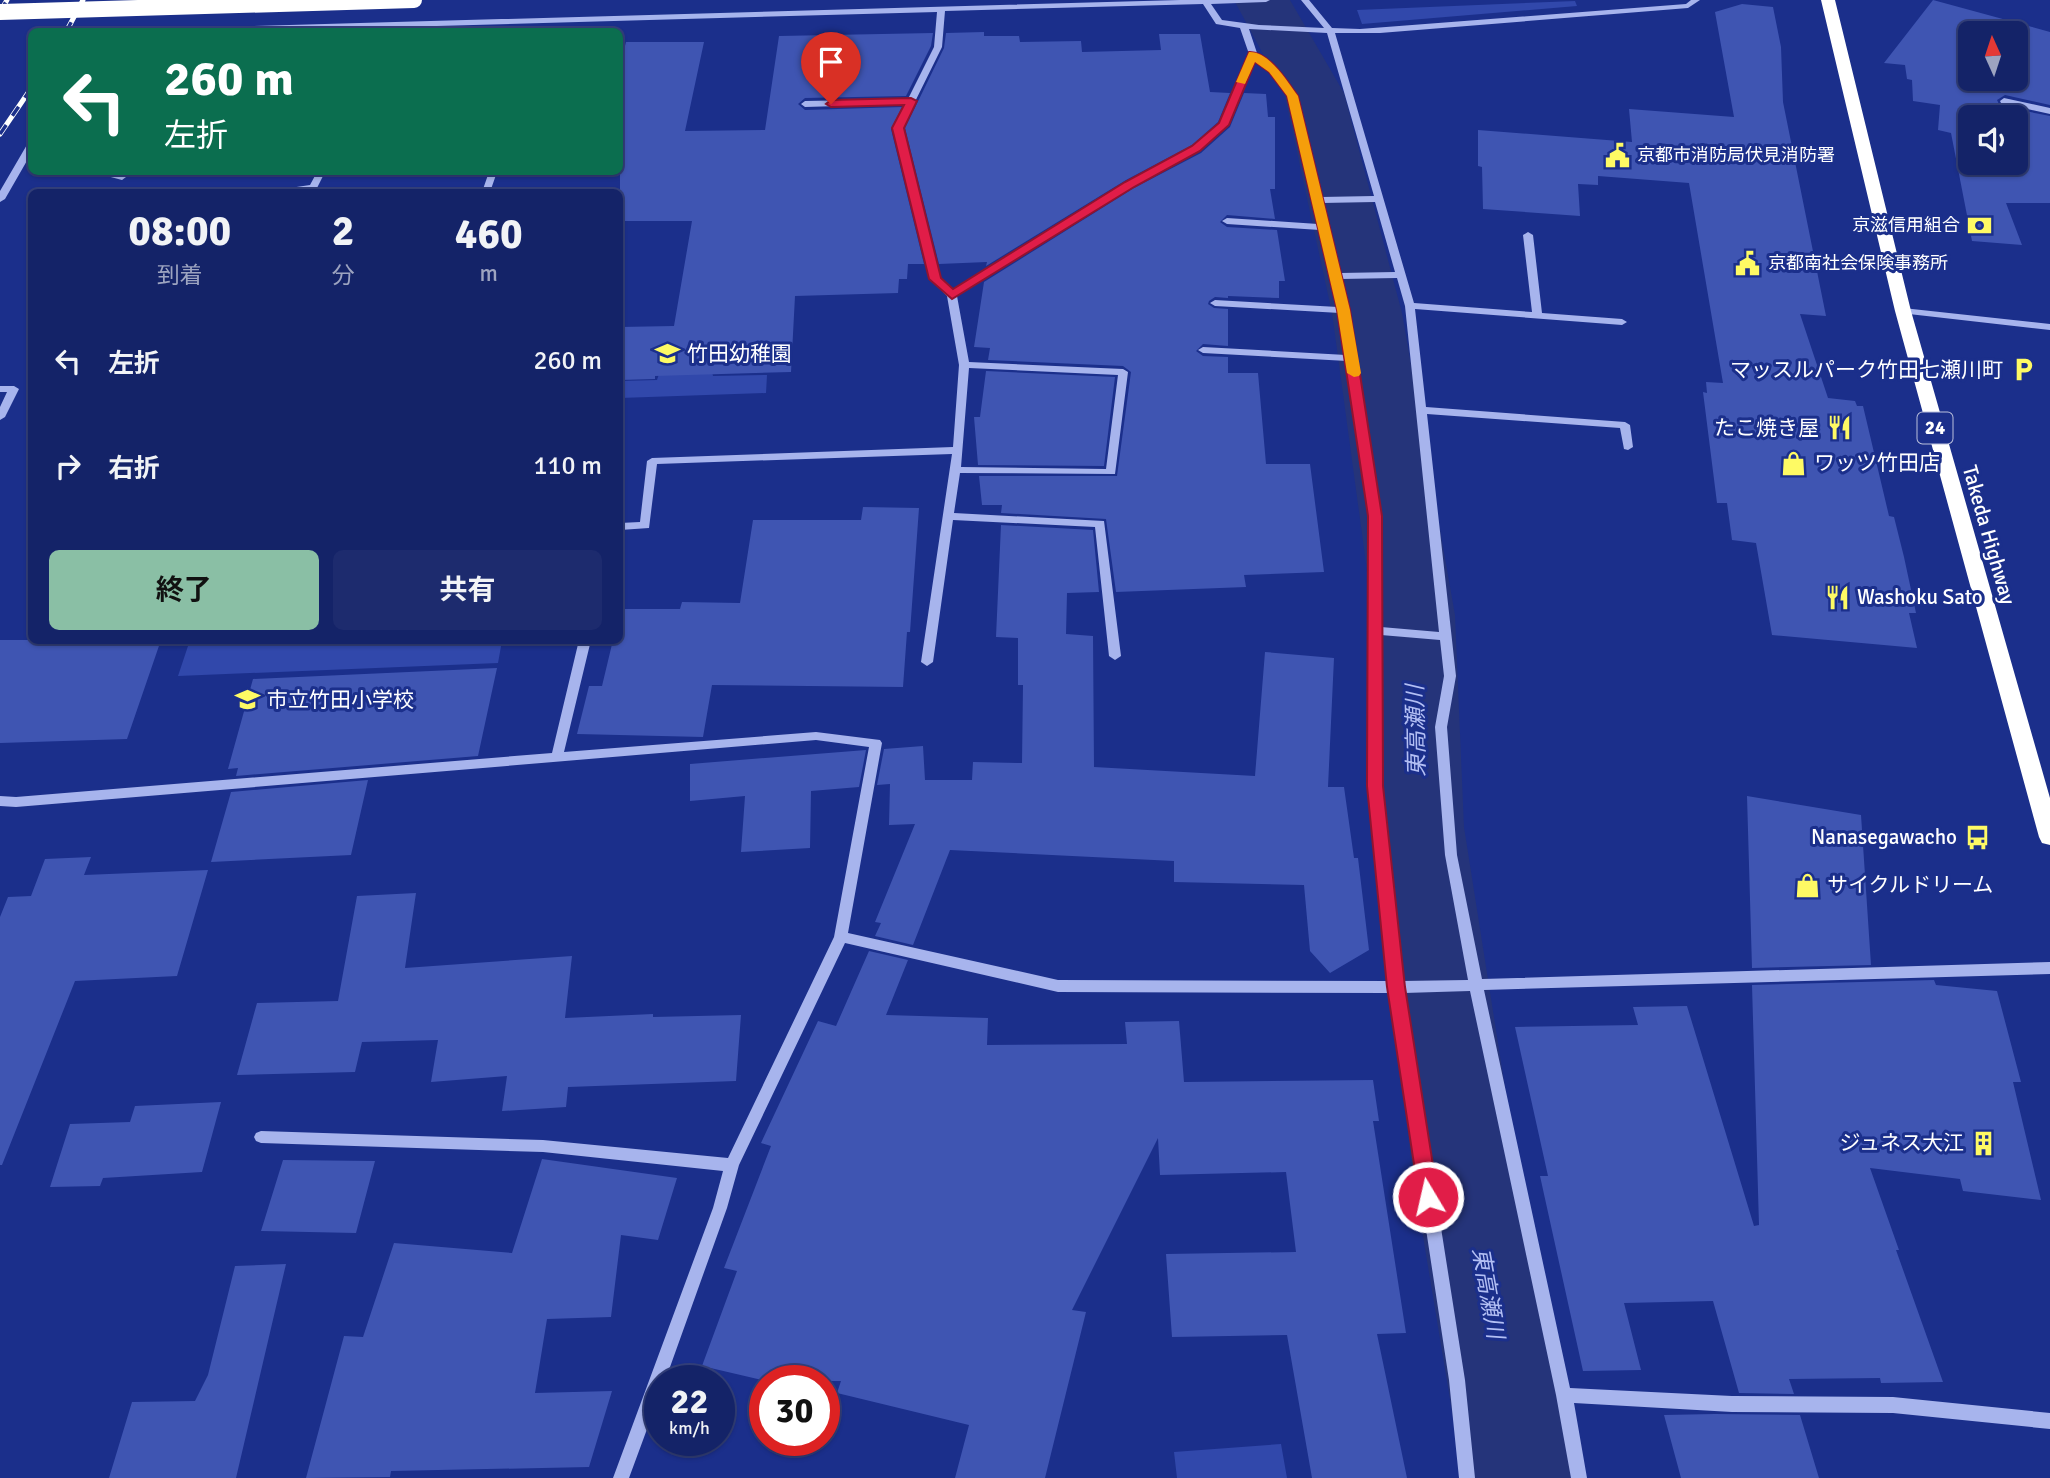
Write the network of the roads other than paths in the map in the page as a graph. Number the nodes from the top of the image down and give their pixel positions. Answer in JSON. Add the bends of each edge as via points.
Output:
{"nodes":[{"id":1,"x":226,"y":0,"type":"edge"},
{"id":2,"x":414,"y":0,"type":"edge"},
{"id":3,"x":858,"y":0,"type":"edge"},
{"id":4,"x":1266,"y":0,"type":"edge"},
{"id":5,"x":1306,"y":0,"type":"edge"},
{"id":6,"x":1696,"y":0,"type":"edge"},
{"id":7,"x":1828,"y":0,"type":"edge"},
{"id":8,"x":1223,"y":1,"type":"edge"},
{"id":9,"x":1206,"y":2,"type":"edge"},
{"id":10,"x":941,"y":9,"type":"junction"},
{"id":11,"x":862,"y":11,"type":"junction"},
{"id":12,"x":0,"y":12,"type":"edge"},
{"id":13,"x":550,"y":19,"type":"junction"},
{"id":14,"x":1248,"y":27,"type":"junction"},
{"id":15,"x":213,"y":28,"type":"edge"},
{"id":16,"x":386,"y":28,"type":"edge"},
{"id":17,"x":547,"y":28,"type":"edge"},
{"id":18,"x":1302,"y":29,"type":"joint"},
{"id":19,"x":1331,"y":31,"type":"junction"},
{"id":20,"x":1253,"y":54,"type":"junction"},
{"id":21,"x":911,"y":101,"type":"junction"},
{"id":22,"x":2004,"y":101,"type":"dead end"},
{"id":23,"x":805,"y":104,"type":"dead end"},
{"id":24,"x":2050,"y":111,"type":"edge"},
{"id":25,"x":28,"y":150,"type":"edge"},
{"id":26,"x":112,"y":175,"type":"edge"},
{"id":27,"x":122,"y":177,"type":"dead end"},
{"id":28,"x":0,"y":198,"type":"edge"},
{"id":29,"x":1377,"y":199,"type":"junction"},
{"id":30,"x":1316,"y":200,"type":"junction"},
{"id":31,"x":1227,"y":221,"type":"dead end"},
{"id":32,"x":1324,"y":227,"type":"junction"},
{"id":33,"x":1528,"y":235,"type":"dead end"},
{"id":34,"x":1401,"y":275,"type":"junction"},
{"id":35,"x":1334,"y":276,"type":"junction"},
{"id":36,"x":952,"y":295,"type":"junction"},
{"id":37,"x":1215,"y":303,"type":"dead end"},
{"id":38,"x":1410,"y":306,"type":"junction"},
{"id":39,"x":1344,"y":310,"type":"junction"},
{"id":40,"x":1903,"y":311,"type":"junction"},
{"id":41,"x":1537,"y":316,"type":"junction"},
{"id":42,"x":1622,"y":322,"type":"dead end"},
{"id":43,"x":2050,"y":327,"type":"edge"},
{"id":44,"x":1203,"y":350,"type":"dead end"},
{"id":45,"x":1352,"y":358,"type":"junction"},
{"id":46,"x":964,"y":366,"type":"junction"},
{"id":47,"x":0,"y":389,"type":"edge"},
{"id":48,"x":1422,"y":410,"type":"junction"},
{"id":49,"x":0,"y":416,"type":"edge"},
{"id":50,"x":1628,"y":447,"type":"dead end"},
{"id":51,"x":958,"y":450,"type":"junction"},
{"id":52,"x":955,"y":470,"type":"junction"},
{"id":53,"x":948,"y":516,"type":"junction"},
{"id":54,"x":623,"y":526,"type":"edge"},
{"id":55,"x":1375,"y":630,"type":"junction"},
{"id":56,"x":1446,"y":636,"type":"junction"},
{"id":57,"x":584,"y":644,"type":"edge"},
{"id":58,"x":1115,"y":656,"type":"dead end"},
{"id":59,"x":927,"y":662,"type":"dead end"},
{"id":60,"x":557,"y":757,"type":"junction"},
{"id":61,"x":0,"y":801,"type":"edge"},
{"id":62,"x":2050,"y":837,"type":"edge"},
{"id":63,"x":841,"y":937,"type":"junction"},
{"id":64,"x":2050,"y":968,"type":"edge"},
{"id":65,"x":1476,"y":986,"type":"junction"},
{"id":66,"x":1396,"y":987,"type":"junction"},
{"id":67,"x":261,"y":1137,"type":"dead end"},
{"id":68,"x":732,"y":1165,"type":"junction"},
{"id":69,"x":1564,"y":1395,"type":"junction"},
{"id":70,"x":2050,"y":1421,"type":"edge"},
{"id":71,"x":621,"y":1478,"type":"edge"},
{"id":72,"x":1467,"y":1478,"type":"edge"},
{"id":73,"x":1579,"y":1478,"type":"edge"}],
"edges":[{"from":1,"to":15,"type":"street"},
{"from":2,"to":12,"type":"highway","bridge":true},
{"from":3,"to":11,"type":"street"},
{"from":4,"to":8,"type":"street"},
{"from":5,"to":19,"type":"street"},
{"from":6,"to":19,"type":"street","via":[[1688,6]]},
{"from":7,"to":40,"type":"highway","name":"Takeda Highway","number":"24"},
{"from":8,"to":9,"type":"street"},
{"from":9,"to":10,"type":"street"},
{"from":9,"to":14,"type":"street","via":[[1219,22]]},
{"from":10,"to":11,"type":"street"},
{"from":10,"to":21,"type":"street","via":[[938,47]]},
{"from":11,"to":13,"type":"street"},
{"from":13,"to":16,"type":"street"},
{"from":13,"to":17,"type":"street"},
{"from":14,"to":18,"type":"street"},
{"from":14,"to":20,"type":"street"},
{"from":18,"to":19,"type":"street"},
{"from":19,"to":29,"type":"street"},
{"from":20,"to":30,"type":"street","via":[[1292,96]]},
{"from":20,"to":36,"type":"street","via":[[1224,125],[1196,149],[1129,184]]},
{"from":21,"to":23,"type":"street"},
{"from":21,"to":36,"type":"street","via":[[898,128],[935,279]]},
{"from":22,"to":24,"type":"street"},
{"from":25,"to":28,"type":"street"},
{"from":26,"to":27,"type":"street"},
{"from":29,"to":30,"type":"street"},
{"from":29,"to":34,"type":"street"},
{"from":30,"to":32,"type":"street"},
{"from":31,"to":32,"type":"street"},
{"from":32,"to":35,"type":"street"},
{"from":33,"to":41,"type":"street"},
{"from":34,"to":35,"type":"street"},
{"from":34,"to":38,"type":"street"},
{"from":35,"to":39,"type":"street"},
{"from":36,"to":46,"type":"street"},
{"from":37,"to":39,"type":"street"},
{"from":38,"to":41,"type":"street"},
{"from":38,"to":48,"type":"street"},
{"from":39,"to":45,"type":"street"},
{"from":40,"to":43,"type":"street"},
{"from":40,"to":62,"type":"highway","name":"Takeda Highway","number":"24"},
{"from":41,"to":42,"type":"street"},
{"from":44,"to":45,"type":"street"},
{"from":45,"to":55,"type":"street","via":[[1375,516]]},
{"from":46,"to":51,"type":"street"},
{"from":46,"to":52,"type":"street","via":[[1123,372],[1111,472]]},
{"from":47,"to":49,"type":"street","via":[[15,388]]},
{"from":48,"to":50,"type":"street","via":[[1625,425]]},
{"from":48,"to":56,"type":"street"},
{"from":51,"to":52,"type":"street"},
{"from":51,"to":54,"type":"street","via":[[652,461],[645,525]]},
{"from":52,"to":53,"type":"street"},
{"from":53,"to":58,"type":"street","via":[[1100,524]]},
{"from":53,"to":59,"type":"street"},
{"from":55,"to":56,"type":"street"},
{"from":55,"to":66,"type":"street","via":[[1375,786]]},
{"from":56,"to":65,"type":"street","via":[[1450,676],[1441,727],[1451,855]]},
{"from":57,"to":60,"type":"street"},
{"from":60,"to":61,"type":"street"},
{"from":60,"to":63,"type":"street","via":[[816,736],[876,743]]},
{"from":63,"to":66,"type":"street","via":[[1058,986]]},
{"from":63,"to":68,"type":"street"},
{"from":64,"to":65,"type":"street"},
{"from":65,"to":66,"type":"street"},
{"from":65,"to":69,"type":"street"},
{"from":66,"to":72,"type":"street","via":[[1457,1380]]},
{"from":67,"to":68,"type":"street","via":[[543,1146]]},
{"from":68,"to":71,"type":"street"},
{"from":69,"to":70,"type":"street","via":[[1732,1404],[1893,1405]]},
{"from":69,"to":73,"type":"street"}]}
